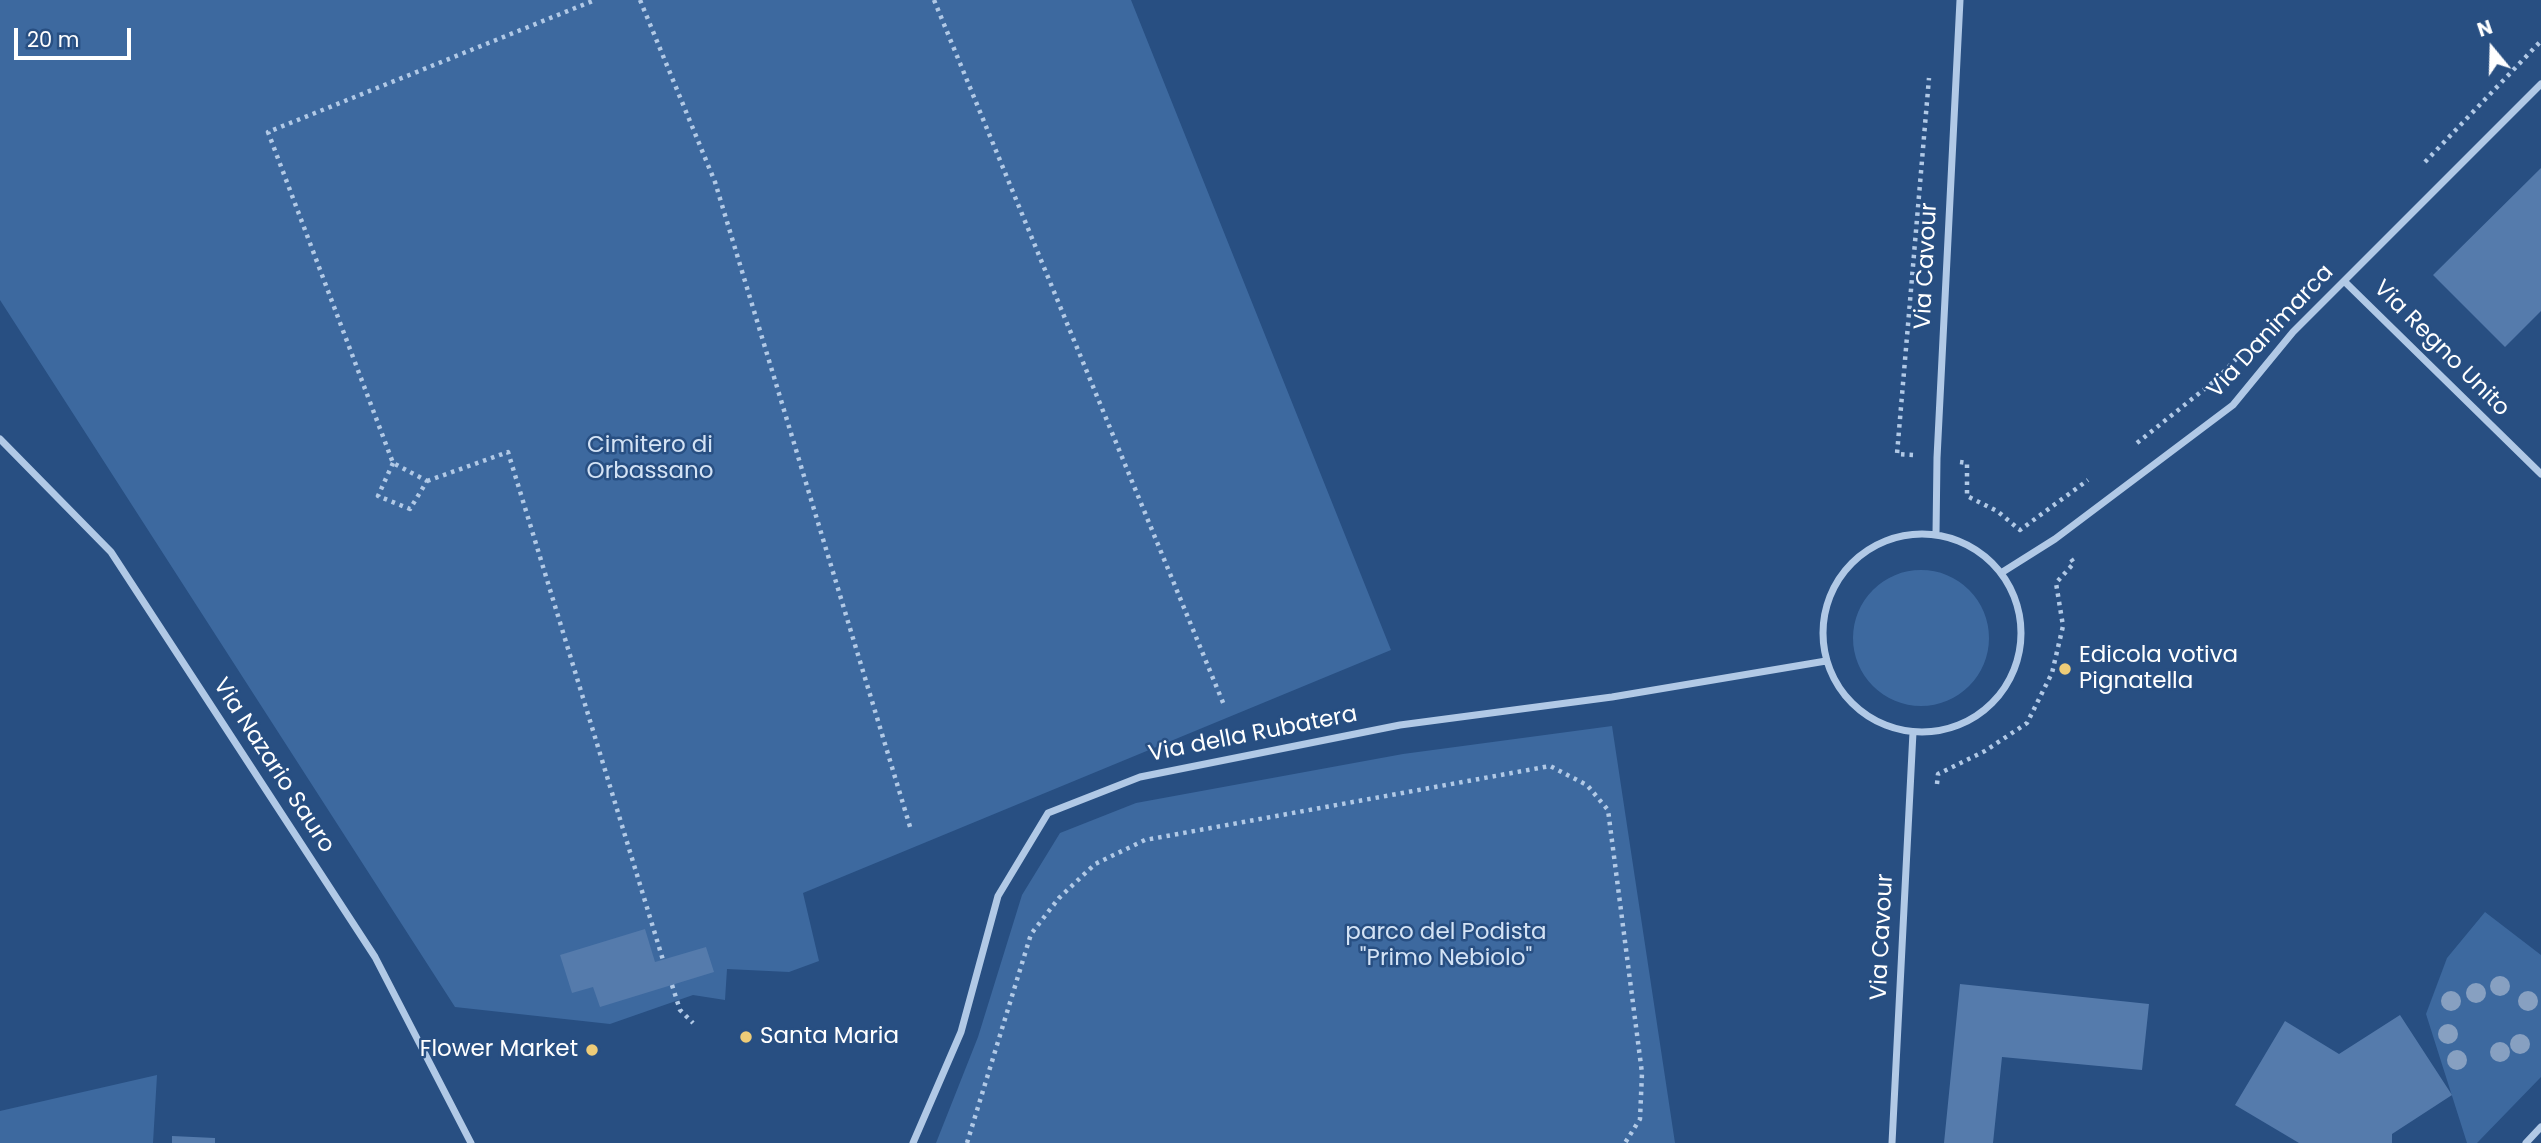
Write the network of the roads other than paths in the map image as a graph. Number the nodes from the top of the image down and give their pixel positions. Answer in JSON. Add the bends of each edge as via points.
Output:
{"nodes":[{"id":1,"x":1960,"y":0,"type":"edge"},
{"id":2,"x":2541,"y":84,"type":"edge"},
{"id":3,"x":2344,"y":281,"type":"junction"},
{"id":4,"x":0,"y":439,"type":"edge"},
{"id":5,"x":2541,"y":474,"type":"edge"},
{"id":6,"x":1936,"y":534,"type":"junction"},
{"id":7,"x":2001,"y":573,"type":"junction"},
{"id":8,"x":1826,"y":661,"type":"junction"},
{"id":9,"x":1913,"y":732,"type":"junction"},
{"id":10,"x":2541,"y":1127,"type":"edge"},
{"id":11,"x":471,"y":1143,"type":"edge"},
{"id":12,"x":913,"y":1143,"type":"edge"},
{"id":13,"x":1892,"y":1143,"type":"edge"},
{"id":14,"x":2526,"y":1143,"type":"edge"}],
"edges":[{"from":1,"to":6,"type":"street","name":"Via Cavour"},
{"from":2,"to":3,"type":"street","name":"Via Danimarca"},
{"from":3,"to":5,"type":"street","name":"Via Regno Unito"},
{"from":3,"to":7,"type":"street","name":"Via Danimarca","via":[[2293,332],[2233,405],[2055,539]]},
{"from":4,"to":11,"type":"street","name":"Via Nazario Sauro","via":[[111,552],[375,957]]},
{"from":6,"to":7,"type":"street","via":[[1983,554]]},
{"from":6,"to":8,"type":"street","via":[[1902,535],[1871,547],[1846,568],[1829,596],[1822,629]]},
{"from":7,"to":9,"type":"street","via":[[2016,601],[2021,634],[2016,666],[2000,694],[1976,716],[1946,729]]},
{"from":8,"to":9,"type":"street","via":[[1839,688],[1858,710],[1884,725]]},
{"from":8,"to":12,"type":"street","name":"Via della Rubatera","via":[[1612,697],[1400,725],[1140,777],[1048,813],[998,896],[961,1032]]},
{"from":9,"to":13,"type":"street","name":"Via Cavour"},
{"from":10,"to":14,"type":"street"}]}
